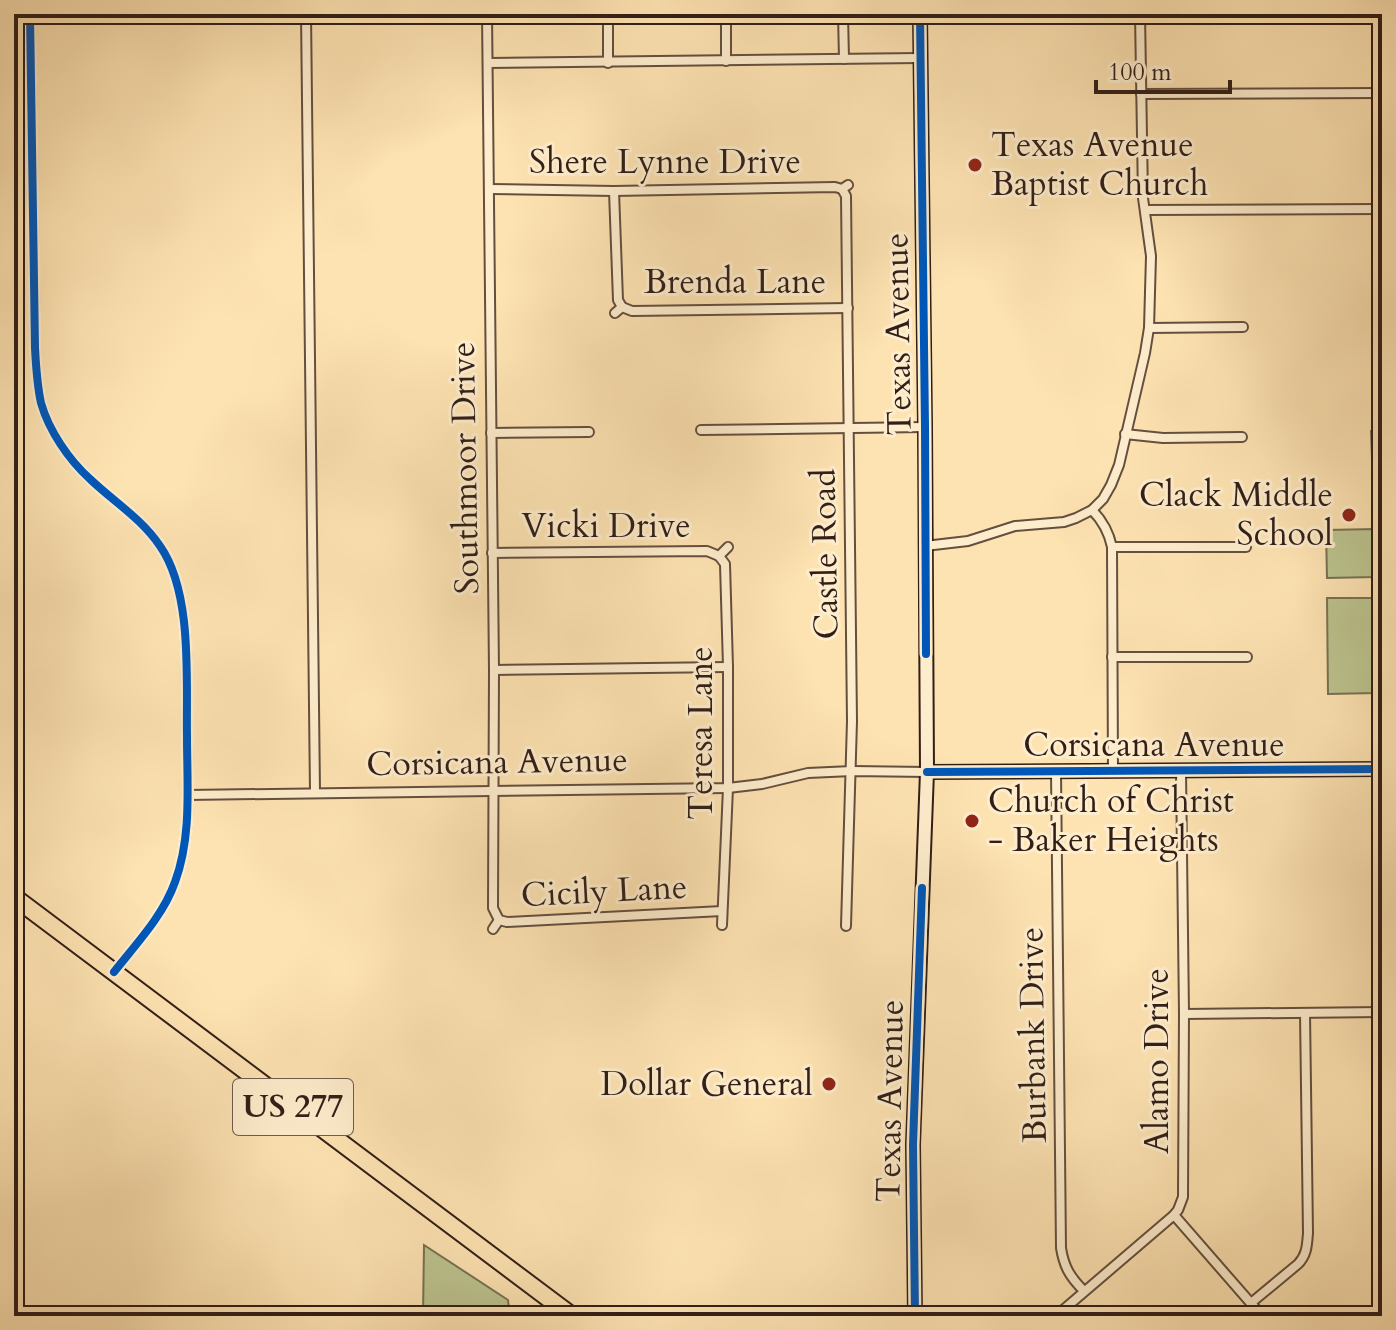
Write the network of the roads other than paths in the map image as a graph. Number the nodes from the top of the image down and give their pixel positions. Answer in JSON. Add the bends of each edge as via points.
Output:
{"nodes":[{"id":1,"x":30,"y":14,"type":"edge"},
{"id":2,"x":306,"y":14,"type":"edge"},
{"id":3,"x":487,"y":14,"type":"edge"},
{"id":4,"x":608,"y":14,"type":"edge"},
{"id":5,"x":726,"y":14,"type":"edge"},
{"id":6,"x":843,"y":14,"type":"edge"},
{"id":7,"x":920,"y":14,"type":"edge"},
{"id":8,"x":1140,"y":14,"type":"edge"},
{"id":9,"x":920,"y":58,"type":"junction"},
{"id":10,"x":844,"y":59,"type":"junction"},
{"id":11,"x":726,"y":61,"type":"junction"},
{"id":12,"x":488,"y":63,"type":"junction"},
{"id":13,"x":608,"y":63,"type":"junction"},
{"id":14,"x":1382,"y":93,"type":"edge"},
{"id":15,"x":1141,"y":94,"type":"junction"},
{"id":16,"x":845,"y":187,"type":"joint"},
{"id":17,"x":489,"y":189,"type":"junction"},
{"id":18,"x":614,"y":191,"type":"junction"},
{"id":19,"x":1382,"y":209,"type":"edge"},
{"id":20,"x":1145,"y":210,"type":"junction"},
{"id":21,"x":848,"y":308,"type":"junction"},
{"id":22,"x":1243,"y":327,"type":"dead end"},
{"id":23,"x":1149,"y":328,"type":"junction"},
{"id":24,"x":925,"y":427,"type":"junction"},
{"id":25,"x":849,"y":428,"type":"junction"},
{"id":26,"x":701,"y":430,"type":"dead end"},
{"id":27,"x":589,"y":432,"type":"dead end"},
{"id":28,"x":491,"y":433,"type":"junction"},
{"id":29,"x":1125,"y":434,"type":"junction"},
{"id":30,"x":1242,"y":437,"type":"dead end"},
{"id":31,"x":1092,"y":510,"type":"junction"},
{"id":32,"x":925,"y":546,"type":"junction"},
{"id":33,"x":728,"y":547,"type":"dead end"},
{"id":34,"x":1112,"y":547,"type":"junction"},
{"id":35,"x":1246,"y":547,"type":"dead end"},
{"id":36,"x":492,"y":553,"type":"junction"},
{"id":37,"x":719,"y":556,"type":"junction"},
{"id":38,"x":1112,"y":657,"type":"junction"},
{"id":39,"x":1247,"y":657,"type":"dead end"},
{"id":40,"x":728,"y":667,"type":"junction"},
{"id":41,"x":494,"y":670,"type":"junction"},
{"id":42,"x":1382,"y":769,"type":"edge"},
{"id":43,"x":852,"y":771,"type":"junction"},
{"id":44,"x":1056,"y":771,"type":"junction"},
{"id":45,"x":1113,"y":771,"type":"junction"},
{"id":46,"x":1181,"y":771,"type":"junction"},
{"id":47,"x":927,"y":772,"type":"junction"},
{"id":48,"x":728,"y":788,"type":"junction"},
{"id":49,"x":494,"y":790,"type":"junction"},
{"id":50,"x":315,"y":792,"type":"junction"},
{"id":51,"x":187,"y":795,"type":"junction"},
{"id":52,"x":14,"y":897,"type":"edge"},
{"id":53,"x":722,"y":911,"type":"junction"},
{"id":54,"x":499,"y":920,"type":"junction"},
{"id":55,"x":722,"y":925,"type":"dead end"},
{"id":56,"x":846,"y":926,"type":"dead end"},
{"id":57,"x":493,"y":929,"type":"dead end"},
{"id":58,"x":114,"y":972,"type":"junction"},
{"id":59,"x":1382,"y":1012,"type":"edge"},
{"id":60,"x":1305,"y":1013,"type":"junction"},
{"id":61,"x":1184,"y":1014,"type":"junction"},
{"id":62,"x":1174,"y":1215,"type":"junction"},
{"id":63,"x":1084,"y":1291,"type":"junction"},
{"id":64,"x":1251,"y":1303,"type":"junction"},
{"id":65,"x":572,"y":1316,"type":"edge"},
{"id":66,"x":915,"y":1316,"type":"edge"},
{"id":67,"x":1056,"y":1316,"type":"edge"},
{"id":68,"x":1262,"y":1316,"type":"edge"}],
"edges":[{"from":1,"to":51,"type":"street","via":[[35,348],[42,405],[67,454],[146,528],[174,573],[186,669]]},
{"from":2,"to":50,"type":"street"},
{"from":3,"to":12,"type":"street","name":"Southmoor Drive"},
{"from":4,"to":13,"type":"street"},
{"from":5,"to":11,"type":"street"},
{"from":6,"to":10,"type":"street"},
{"from":7,"to":9,"type":"street","name":"Texas Avenue"},
{"from":8,"to":15,"type":"street"},
{"from":9,"to":10,"type":"street"},
{"from":9,"to":24,"type":"street","name":"Texas Avenue"},
{"from":10,"to":11,"type":"street"},
{"from":11,"to":13,"type":"street"},
{"from":12,"to":13,"type":"street"},
{"from":12,"to":17,"type":"street","name":"Southmoor Drive"},
{"from":14,"to":15,"type":"street"},
{"from":15,"to":20,"type":"street"},
{"from":16,"to":18,"type":"street","name":"Shere Lynne Drive"},
{"from":16,"to":21,"type":"street","name":"Castle Road"},
{"from":17,"to":18,"type":"street","name":"Shere Lynne Drive"},
{"from":17,"to":28,"type":"street","name":"Southmoor Drive"},
{"from":18,"to":21,"type":"street","name":"Brenda Lane","via":[[619,310]]},
{"from":19,"to":20,"type":"street"},
{"from":20,"to":23,"type":"street","via":[[1151,256]]},
{"from":21,"to":25,"type":"street","name":"Castle Road"},
{"from":22,"to":23,"type":"street"},
{"from":23,"to":29,"type":"street"},
{"from":24,"to":25,"type":"street"},
{"from":24,"to":32,"type":"street","name":"Texas Avenue"},
{"from":25,"to":26,"type":"street"},
{"from":25,"to":43,"type":"street","name":"Castle Road"},
{"from":27,"to":28,"type":"street"},
{"from":28,"to":36,"type":"street","name":"Southmoor Drive"},
{"from":29,"to":30,"type":"street"},
{"from":29,"to":31,"type":"street","via":[[1111,485]]},
{"from":31,"to":32,"type":"street","via":[[1064,522],[1015,526],[968,541]]},
{"from":31,"to":34,"type":"street"},
{"from":32,"to":47,"type":"street","name":"Texas Avenue"},
{"from":33,"to":37,"type":"street"},
{"from":34,"to":35,"type":"street"},
{"from":34,"to":38,"type":"street"},
{"from":36,"to":37,"type":"street","name":"Vicki Drive","via":[[707,551]]},
{"from":36,"to":41,"type":"street","name":"Southmoor Drive"},
{"from":37,"to":40,"type":"street","name":"Teresa Lane","via":[[725,564]]},
{"from":38,"to":39,"type":"street"},
{"from":38,"to":45,"type":"street"},
{"from":40,"to":41,"type":"street"},
{"from":40,"to":48,"type":"street","name":"Teresa Lane"},
{"from":41,"to":49,"type":"street","name":"Southmoor Drive"},
{"from":42,"to":46,"type":"street","name":"Corsicana Avenue"},
{"from":43,"to":47,"type":"street","name":"Corsicana Avenue"},
{"from":43,"to":48,"type":"street","name":"Corsicana Avenue"},
{"from":43,"to":56,"type":"street","name":"Castle Road"},
{"from":44,"to":45,"type":"street","name":"Corsicana Avenue"},
{"from":44,"to":47,"type":"street","name":"Corsicana Avenue"},
{"from":44,"to":63,"type":"street","name":"Burbank Drive","via":[[1061,1248],[1071,1278]]},
{"from":45,"to":46,"type":"street","name":"Corsicana Avenue"},
{"from":46,"to":61,"type":"street","name":"Alamo Drive"},
{"from":47,"to":66,"type":"street","name":"Texas Avenue","via":[[913,1145]]},
{"from":48,"to":49,"type":"street","name":"Corsicana Avenue"},
{"from":48,"to":53,"type":"street","name":"Teresa Lane"},
{"from":49,"to":50,"type":"street","name":"Corsicana Avenue"},
{"from":49,"to":54,"type":"street","name":"Southmoor Drive","via":[[493,908]]},
{"from":50,"to":51,"type":"street","name":"Corsicana Avenue"},
{"from":51,"to":58,"type":"street","via":[[182,857],[166,903]]},
{"from":52,"to":58,"type":"highway","number":"US 277"},
{"from":53,"to":54,"type":"street","name":"Cicily Lane"},
{"from":53,"to":55,"type":"street","name":"Teresa Lane"},
{"from":54,"to":57,"type":"street","name":"Cicily Lane"},
{"from":58,"to":65,"type":"highway","number":"US 277"},
{"from":59,"to":60,"type":"street"},
{"from":60,"to":61,"type":"street"},
{"from":60,"to":64,"type":"street","via":[[1307,1247],[1298,1264]]},
{"from":61,"to":62,"type":"street","name":"Alamo Drive","via":[[1183,1197]]},
{"from":62,"to":63,"type":"street"},
{"from":62,"to":64,"type":"street"},
{"from":63,"to":67,"type":"street"},
{"from":64,"to":68,"type":"street"}]}
